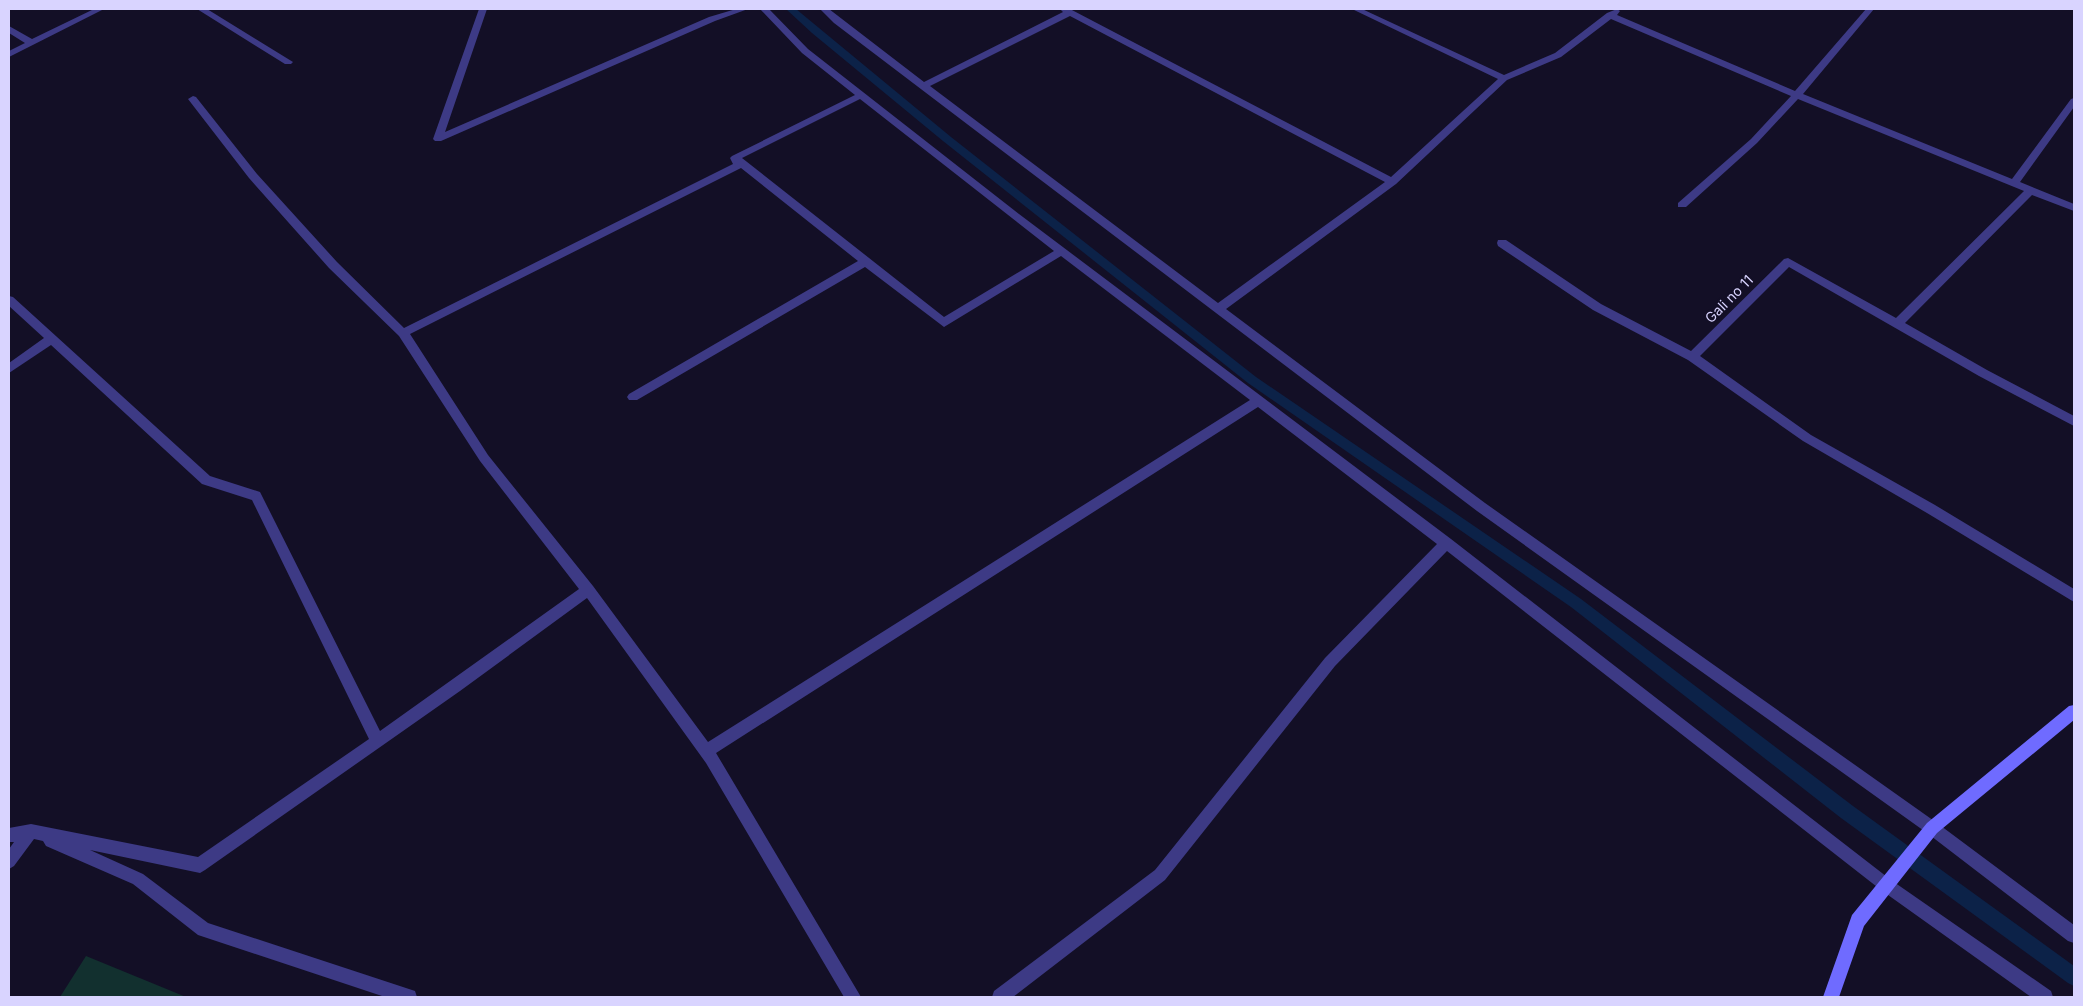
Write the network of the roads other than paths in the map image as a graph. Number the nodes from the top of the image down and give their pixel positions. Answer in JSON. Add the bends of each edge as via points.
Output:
{"nodes":[{"id":1,"x":100,"y":9,"type":"edge"},
{"id":2,"x":201,"y":9,"type":"edge"},
{"id":3,"x":483,"y":9,"type":"edge"},
{"id":4,"x":744,"y":9,"type":"edge"},
{"id":5,"x":764,"y":9,"type":"edge"},
{"id":6,"x":824,"y":9,"type":"edge"},
{"id":7,"x":1356,"y":9,"type":"edge"},
{"id":8,"x":1870,"y":9,"type":"edge"},
{"id":9,"x":1067,"y":10,"type":"edge"},
{"id":10,"x":1614,"y":12,"type":"edge"},
{"id":11,"x":9,"y":29,"type":"edge"},
{"id":12,"x":31,"y":43,"type":"junction"},
{"id":13,"x":9,"y":54,"type":"edge"},
{"id":14,"x":288,"y":62,"type":"dead end"},
{"id":15,"x":1504,"y":78,"type":"junction"},
{"id":16,"x":923,"y":86,"type":"junction"},
{"id":17,"x":861,"y":95,"type":"junction"},
{"id":18,"x":1797,"y":95,"type":"junction"},
{"id":19,"x":193,"y":99,"type":"dead end"},
{"id":20,"x":2074,"y":100,"type":"edge"},
{"id":21,"x":735,"y":158,"type":"junction"},
{"id":22,"x":1392,"y":182,"type":"junction"},
{"id":23,"x":2014,"y":183,"type":"junction"},
{"id":24,"x":2030,"y":190,"type":"junction"},
{"id":25,"x":1682,"y":205,"type":"dead end"},
{"id":26,"x":2074,"y":208,"type":"edge"},
{"id":27,"x":1502,"y":243,"type":"dead end"},
{"id":28,"x":1061,"y":251,"type":"junction"},
{"id":29,"x":865,"y":262,"type":"junction"},
{"id":30,"x":9,"y":300,"type":"edge"},
{"id":31,"x":1218,"y":308,"type":"junction"},
{"id":32,"x":1896,"y":324,"type":"junction"},
{"id":33,"x":403,"y":334,"type":"junction"},
{"id":34,"x":51,"y":339,"type":"junction"},
{"id":35,"x":1692,"y":357,"type":"junction"},
{"id":36,"x":9,"y":369,"type":"edge"},
{"id":37,"x":633,"y":397,"type":"dead end"},
{"id":38,"x":1258,"y":400,"type":"junction"},
{"id":39,"x":2074,"y":421,"type":"edge"},
{"id":40,"x":1446,"y":543,"type":"junction"},
{"id":41,"x":588,"y":590,"type":"junction"},
{"id":42,"x":2074,"y":596,"type":"edge"},
{"id":43,"x":2074,"y":711,"type":"edge"},
{"id":44,"x":377,"y":742,"type":"junction"},
{"id":45,"x":706,"y":751,"type":"junction"},
{"id":46,"x":31,"y":831,"type":"junction"},
{"id":47,"x":1927,"y":834,"type":"junction"},
{"id":48,"x":9,"y":835,"type":"edge"},
{"id":49,"x":9,"y":861,"type":"edge"},
{"id":50,"x":1888,"y":884,"type":"junction"},
{"id":51,"x":2074,"y":935,"type":"edge"},
{"id":52,"x":408,"y":997,"type":"edge"},
{"id":53,"x":853,"y":997,"type":"edge"},
{"id":54,"x":1000,"y":997,"type":"edge"},
{"id":55,"x":1831,"y":997,"type":"edge"},
{"id":56,"x":2045,"y":997,"type":"edge"}],
"edges":[{"from":1,"to":12,"type":"street"},
{"from":2,"to":14,"type":"street"},
{"from":3,"to":4,"type":"street","via":[[438,139],[712,19]]},
{"from":5,"to":17,"type":"street","via":[[805,51]]},
{"from":6,"to":16,"type":"street"},
{"from":7,"to":15,"type":"street"},
{"from":8,"to":18,"type":"street"},
{"from":9,"to":16,"type":"street"},
{"from":9,"to":22,"type":"street"},
{"from":10,"to":15,"type":"street","via":[[1558,55]]},
{"from":10,"to":18,"type":"street"},
{"from":11,"to":12,"type":"street"},
{"from":12,"to":13,"type":"street"},
{"from":15,"to":22,"type":"street"},
{"from":16,"to":31,"type":"street"},
{"from":17,"to":21,"type":"street"},
{"from":17,"to":28,"type":"street"},
{"from":18,"to":23,"type":"street"},
{"from":18,"to":25,"type":"street","via":[[1754,141]]},
{"from":19,"to":33,"type":"street","via":[[253,176],[333,265]]},
{"from":20,"to":23,"type":"street"},
{"from":21,"to":29,"type":"street"},
{"from":21,"to":33,"type":"street","via":[[739,165]]},
{"from":22,"to":31,"type":"street"},
{"from":23,"to":24,"type":"street"},
{"from":24,"to":26,"type":"street"},
{"from":24,"to":32,"type":"street"},
{"from":27,"to":35,"type":"street","via":[[1597,307]]},
{"from":28,"to":29,"type":"street","via":[[944,323]]},
{"from":28,"to":38,"type":"street"},
{"from":29,"to":37,"type":"street"},
{"from":30,"to":34,"type":"street"},
{"from":31,"to":47,"type":"street","via":[[1481,507]]},
{"from":32,"to":35,"type":"street","name":"Gali no 11","via":[[1788,262]]},
{"from":32,"to":39,"type":"street"},
{"from":33,"to":41,"type":"street","via":[[484,458]]},
{"from":34,"to":36,"type":"street"},
{"from":34,"to":44,"type":"street","via":[[206,480],[256,496]]},
{"from":35,"to":42,"type":"street","via":[[1807,438]]},
{"from":38,"to":40,"type":"street"},
{"from":38,"to":45,"type":"street"},
{"from":40,"to":50,"type":"street"},
{"from":40,"to":54,"type":"street","via":[[1330,662],[1160,875]]},
{"from":41,"to":44,"type":"street"},
{"from":41,"to":45,"type":"street"},
{"from":43,"to":47,"type":"street"},
{"from":44,"to":46,"type":"street","via":[[200,865]]},
{"from":45,"to":53,"type":"street"},
{"from":46,"to":48,"type":"street"},
{"from":46,"to":49,"type":"street"},
{"from":46,"to":52,"type":"street","via":[[138,879],[204,929]]},
{"from":47,"to":50,"type":"street"},
{"from":47,"to":51,"type":"street"},
{"from":50,"to":55,"type":"street","via":[[1858,921]]},
{"from":50,"to":56,"type":"street"}]}
